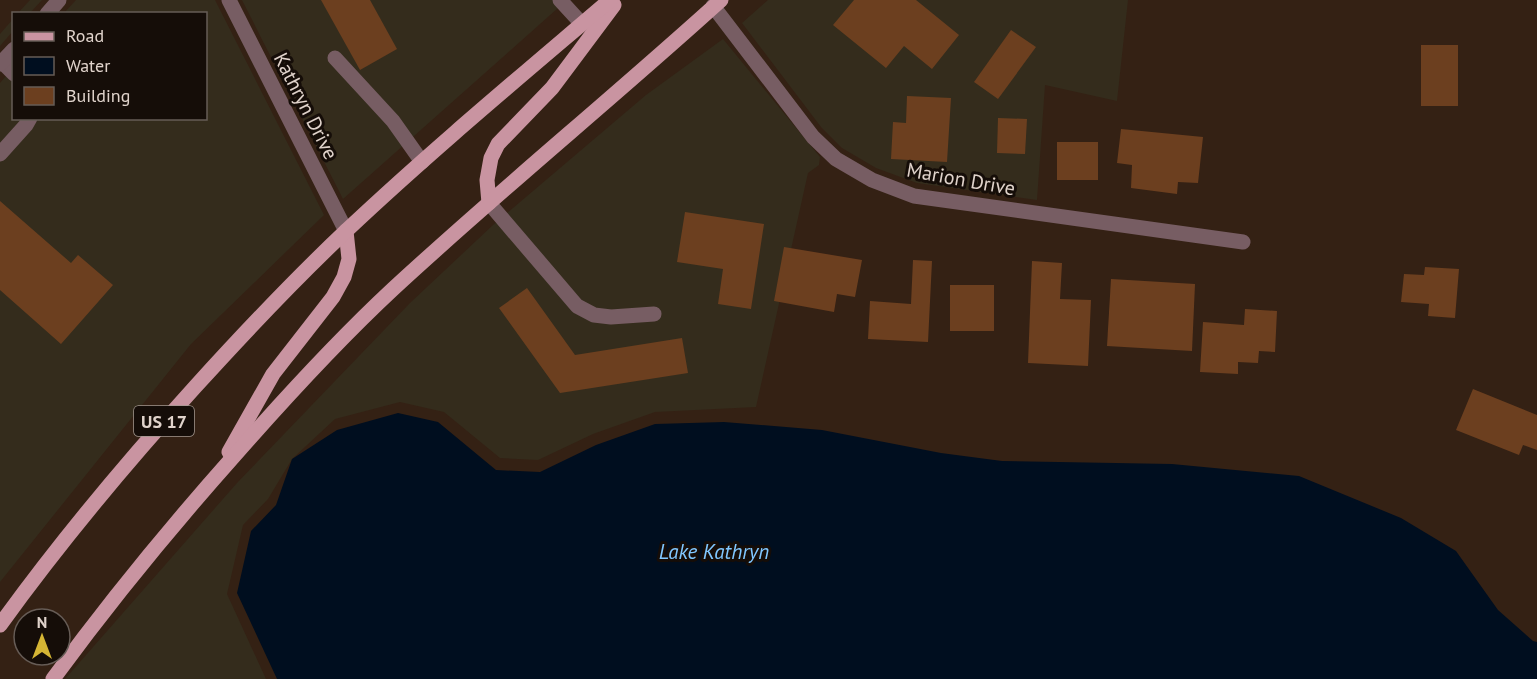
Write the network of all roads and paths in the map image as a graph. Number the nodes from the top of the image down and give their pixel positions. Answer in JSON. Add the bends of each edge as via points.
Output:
{"nodes":[{"id":1,"x":59,"y":0,"type":"edge"},
{"id":2,"x":229,"y":0,"type":"edge"},
{"id":3,"x":560,"y":0,"type":"edge"},
{"id":4,"x":610,"y":0,"type":"edge"},
{"id":5,"x":617,"y":0,"type":"edge"},
{"id":6,"x":717,"y":2,"type":"edge"},
{"id":7,"x":49,"y":12,"type":"edge"},
{"id":8,"x":582,"y":24,"type":"junction"},
{"id":9,"x":12,"y":51,"type":"edge"},
{"id":10,"x":335,"y":58,"type":"dead end"},
{"id":11,"x":1,"y":63,"type":"edge"},
{"id":12,"x":29,"y":120,"type":"edge"},
{"id":13,"x":0,"y":154,"type":"edge"},
{"id":14,"x":422,"y":162,"type":"junction"},
{"id":15,"x":489,"y":203,"type":"junction"},
{"id":16,"x":346,"y":231,"type":"junction"},
{"id":17,"x":1243,"y":242,"type":"dead end"},
{"id":18,"x":654,"y":314,"type":"dead end"},
{"id":19,"x":214,"y":478,"type":"junction"},
{"id":20,"x":0,"y":625,"type":"edge"},
{"id":21,"x":53,"y":679,"type":"edge"}],
"edges":[{"from":1,"to":7,"type":"street"},
{"from":2,"to":16,"type":"street","name":"Kathryn Drive"},
{"from":3,"to":8,"type":"street"},
{"from":4,"to":8,"type":"main road","number":"US 17"},
{"from":5,"to":15,"type":"main road","via":[[552,88],[498,144],[487,180]]},
{"from":6,"to":15,"type":"main road"},
{"from":6,"to":17,"type":"street","name":"Marion Drive","via":[[813,137],[836,159],[872,180],[914,196]]},
{"from":8,"to":14,"type":"main road","number":"US 17"},
{"from":9,"to":11,"type":"street"},
{"from":10,"to":14,"type":"street","via":[[393,121]]},
{"from":12,"to":13,"type":"street"},
{"from":14,"to":16,"type":"main road","number":"US 17"},
{"from":15,"to":18,"type":"street","via":[[577,306],[594,315]]},
{"from":15,"to":19,"type":"main road","via":[[392,291],[290,393]]},
{"from":16,"to":19,"type":"main road","via":[[350,259],[344,277],[273,374]]},
{"from":16,"to":20,"type":"main road","number":"US 17","via":[[160,426],[96,500]]},
{"from":19,"to":21,"type":"main road","via":[[153,548]]}]}
